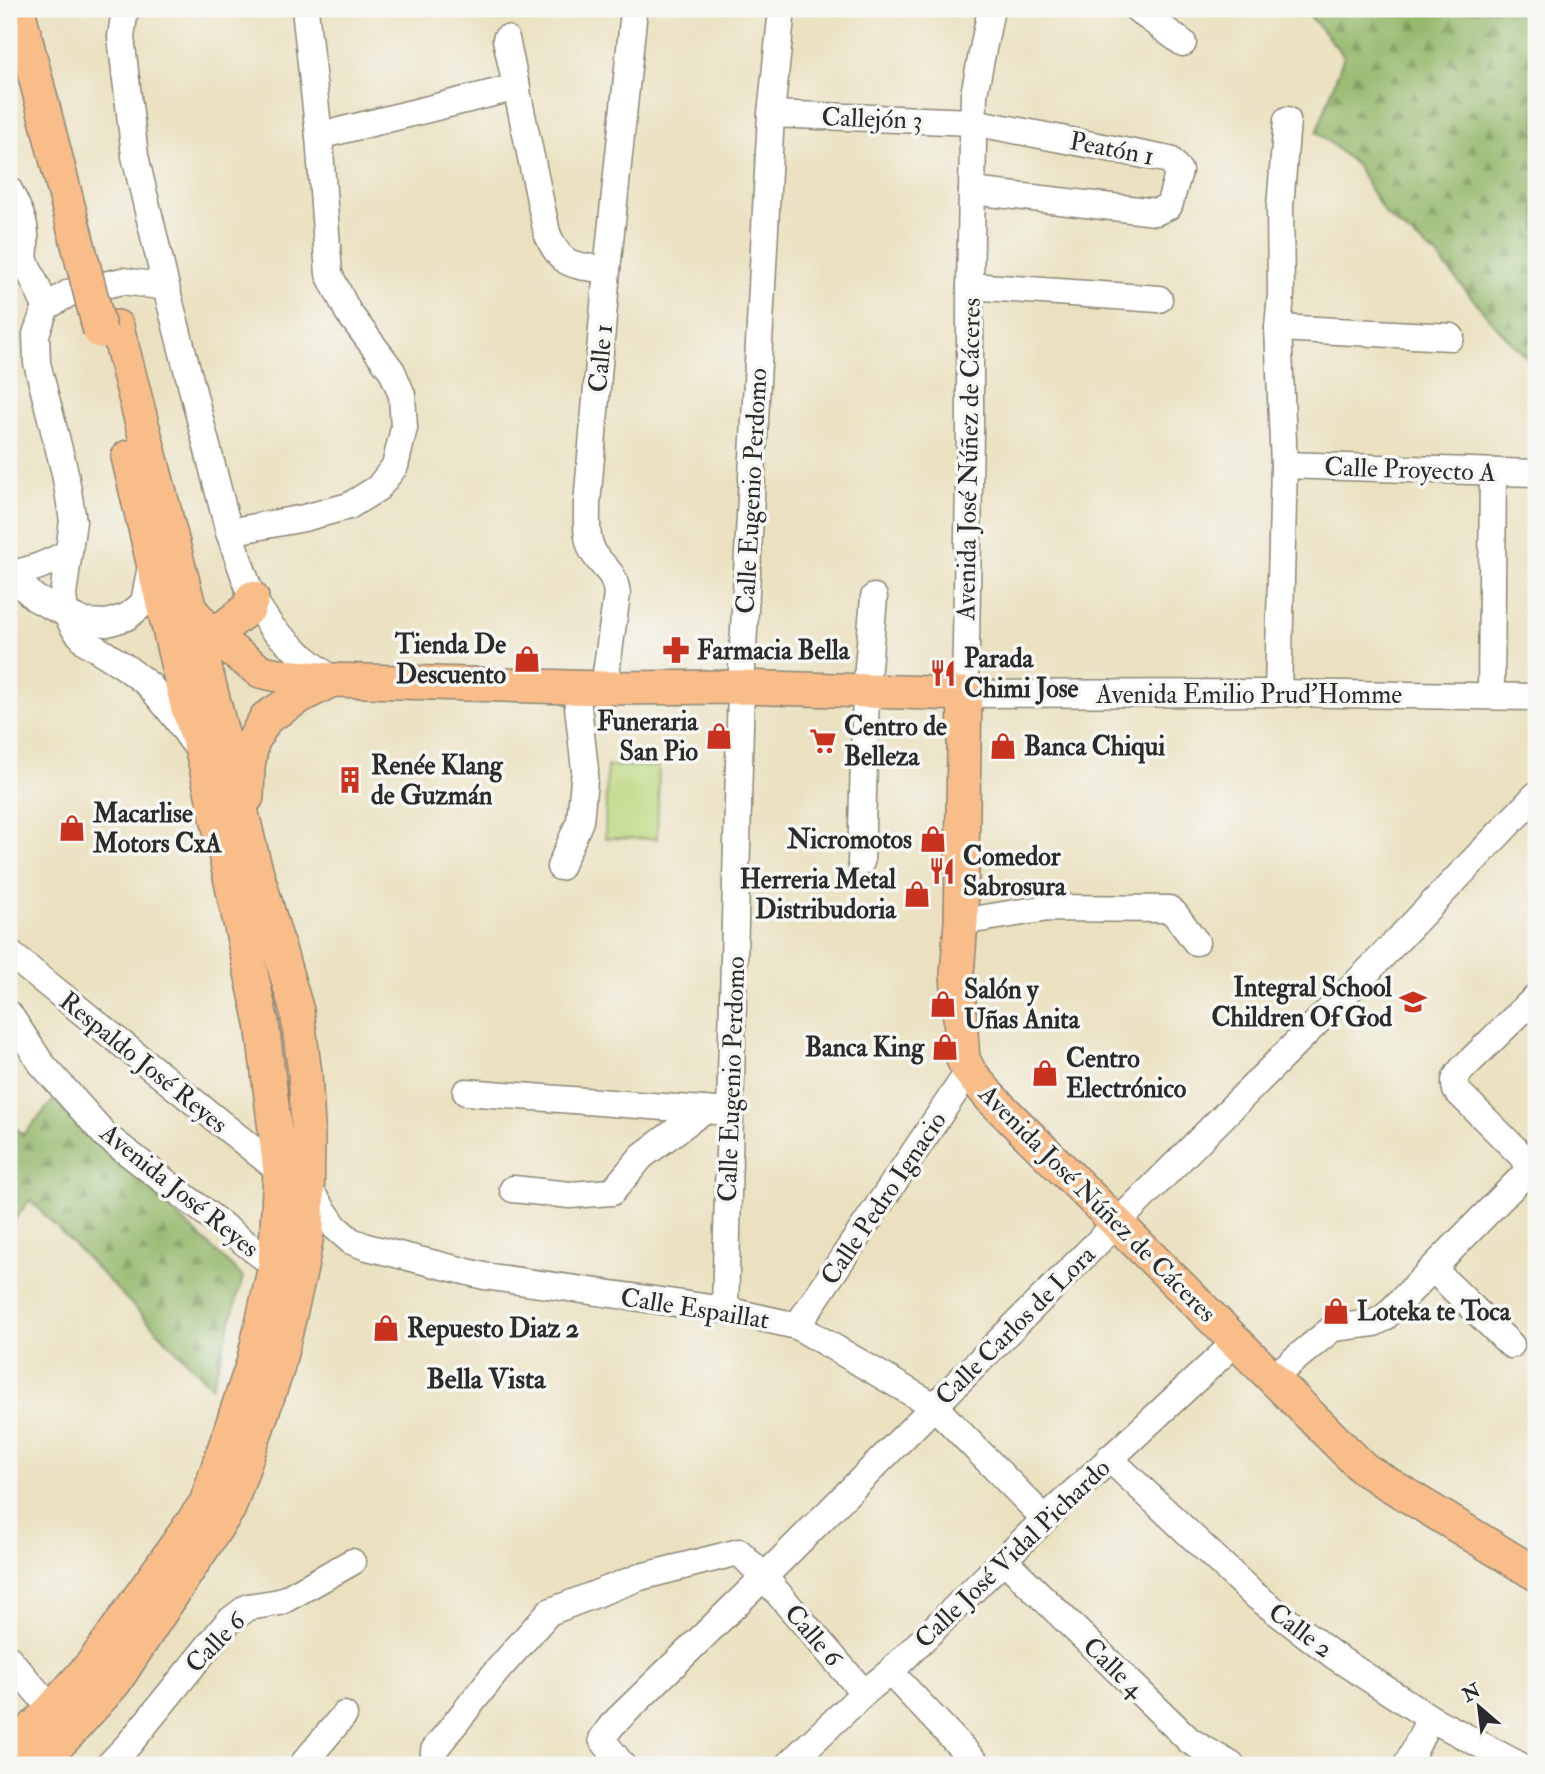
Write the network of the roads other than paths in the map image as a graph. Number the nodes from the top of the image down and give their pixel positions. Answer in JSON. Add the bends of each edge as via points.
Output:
{"nodes":[{"id":1,"x":18,"y":9,"type":"edge"},
{"id":2,"x":36,"y":9,"type":"edge"},
{"id":3,"x":125,"y":9,"type":"edge"},
{"id":4,"x":305,"y":9,"type":"edge"},
{"id":5,"x":782,"y":9,"type":"edge"},
{"id":6,"x":990,"y":9,"type":"edge"},
{"id":7,"x":1137,"y":9,"type":"edge"},
{"id":8,"x":633,"y":20,"type":"dead end"},
{"id":9,"x":506,"y":39,"type":"dead end"},
{"id":10,"x":1183,"y":43,"type":"dead end"},
{"id":11,"x":517,"y":87,"type":"junction"},
{"id":12,"x":771,"y":114,"type":"junction"},
{"id":13,"x":1287,"y":120,"type":"dead end"},
{"id":14,"x":973,"y":122,"type":"junction"},
{"id":15,"x":319,"y":136,"type":"junction"},
{"id":16,"x":9,"y":190,"type":"edge"},
{"id":17,"x":972,"y":191,"type":"junction"},
{"id":18,"x":17,"y":257,"type":"edge"},
{"id":19,"x":607,"y":270,"type":"junction"},
{"id":20,"x":970,"y":286,"type":"junction"},
{"id":21,"x":166,"y":287,"type":"junction"},
{"id":22,"x":1159,"y":299,"type":"dead end"},
{"id":23,"x":46,"y":307,"type":"junction"},
{"id":24,"x":1278,"y":328,"type":"junction"},
{"id":25,"x":108,"y":329,"type":"junction"},
{"id":26,"x":1451,"y":337,"type":"dead end"},
{"id":27,"x":1284,"y":465,"type":"junction"},
{"id":28,"x":1493,"y":472,"type":"junction"},
{"id":29,"x":1536,"y":473,"type":"edge"},
{"id":30,"x":229,"y":532,"type":"junction"},
{"id":31,"x":69,"y":552,"type":"junction"},
{"id":32,"x":152,"y":561,"type":"junction"},
{"id":33,"x":10,"y":573,"type":"edge"},
{"id":34,"x":874,"y":597,"type":"dead end"},
{"id":35,"x":252,"y":598,"type":"junction"},
{"id":36,"x":190,"y":609,"type":"junction"},
{"id":37,"x":65,"y":612,"type":"junction"},
{"id":38,"x":214,"y":635,"type":"junction"},
{"id":39,"x":332,"y":680,"type":"junction"},
{"id":40,"x":741,"y":687,"type":"junction"},
{"id":41,"x":590,"y":688,"type":"junction"},
{"id":42,"x":866,"y":691,"type":"junction"},
{"id":43,"x":1278,"y":693,"type":"junction"},
{"id":44,"x":965,"y":694,"type":"junction"},
{"id":45,"x":1491,"y":696,"type":"junction"},
{"id":46,"x":1536,"y":697,"type":"edge"},
{"id":47,"x":204,"y":758,"type":"junction"},
{"id":48,"x":1536,"y":795,"type":"edge"},
{"id":49,"x":253,"y":859,"type":"junction"},
{"id":50,"x":861,"y":862,"type":"dead end"},
{"id":51,"x":560,"y":867,"type":"dead end"},
{"id":52,"x":961,"y":922,"type":"junction"},
{"id":53,"x":1196,"y":942,"type":"dead end"},
{"id":54,"x":9,"y":953,"type":"edge"},
{"id":55,"x":1536,"y":997,"type":"edge"},
{"id":56,"x":9,"y":1014,"type":"edge"},
{"id":57,"x":969,"y":1071,"type":"junction"},
{"id":58,"x":466,"y":1092,"type":"dead end"},
{"id":59,"x":717,"y":1111,"type":"junction"},
{"id":60,"x":1535,"y":1167,"type":"edge"},
{"id":61,"x":280,"y":1171,"type":"junction"},
{"id":62,"x":308,"y":1188,"type":"junction"},
{"id":63,"x":513,"y":1189,"type":"dead end"},
{"id":64,"x":1117,"y":1222,"type":"junction"},
{"id":65,"x":275,"y":1266,"type":"junction"},
{"id":66,"x":1433,"y":1269,"type":"junction"},
{"id":67,"x":725,"y":1310,"type":"junction"},
{"id":68,"x":797,"y":1326,"type":"junction"},
{"id":69,"x":1236,"y":1342,"type":"junction"},
{"id":70,"x":1511,"y":1345,"type":"dead end"},
{"id":71,"x":1273,"y":1377,"type":"junction"},
{"id":72,"x":934,"y":1406,"type":"junction"},
{"id":73,"x":1109,"y":1458,"type":"junction"},
{"id":74,"x":1045,"y":1519,"type":"junction"},
{"id":75,"x":1004,"y":1560,"type":"junction"},
{"id":76,"x":352,"y":1562,"type":"dead end"},
{"id":77,"x":1536,"y":1574,"type":"edge"},
{"id":78,"x":764,"y":1577,"type":"junction"},
{"id":79,"x":9,"y":1659,"type":"edge"},
{"id":80,"x":890,"y":1672,"type":"junction"},
{"id":81,"x":864,"y":1693,"type":"junction"},
{"id":82,"x":344,"y":1715,"type":"dead end"},
{"id":83,"x":1430,"y":1718,"type":"junction"},
{"id":84,"x":61,"y":1720,"type":"junction"},
{"id":85,"x":9,"y":1753,"type":"edge"},
{"id":86,"x":37,"y":1765,"type":"edge"},
{"id":87,"x":109,"y":1765,"type":"edge"},
{"id":88,"x":302,"y":1765,"type":"edge"},
{"id":89,"x":434,"y":1765,"type":"edge"},
{"id":90,"x":622,"y":1765,"type":"edge"},
{"id":91,"x":788,"y":1765,"type":"edge"},
{"id":92,"x":978,"y":1765,"type":"edge"},
{"id":93,"x":1231,"y":1765,"type":"edge"},
{"id":94,"x":1407,"y":1765,"type":"edge"},
{"id":95,"x":1519,"y":1765,"type":"edge"}],
"edges":[{"from":1,"to":25,"type":"main road","bridge":true},
{"from":2,"to":25,"type":"main road"},
{"from":3,"to":21,"type":"street","via":[[121,37],[135,156]]},
{"from":4,"to":15,"type":"street"},
{"from":5,"to":12,"type":"street","name":"Calle Eugenio Perdomo"},
{"from":6,"to":14,"type":"street","name":"Avenida José Núñez de Cáceres"},
{"from":7,"to":10,"type":"street"},
{"from":8,"to":19,"type":"street","name":"Calle 1"},
{"from":9,"to":11,"type":"street"},
{"from":11,"to":15,"type":"street"},
{"from":11,"to":19,"type":"street","via":[[552,244],[571,264]]},
{"from":12,"to":14,"type":"street","name":"Callejón 3"},
{"from":12,"to":40,"type":"street","name":"Calle Eugenio Perdomo"},
{"from":13,"to":24,"type":"street"},
{"from":14,"to":17,"type":"street","name":"Avenida José Núñez de Cáceres"},
{"from":14,"to":17,"type":"street","name":"Peatón 1","via":[[1170,160],[1179,171],[1169,206],[1156,212]]},
{"from":15,"to":30,"type":"street","via":[[329,274],[348,312],[392,371],[402,396],[404,428],[395,466],[378,488],[349,506]]},
{"from":16,"to":18,"type":"street","via":[[27,236]]},
{"from":17,"to":20,"type":"street","name":"Avenida José Núñez de Cáceres"},
{"from":18,"to":23,"type":"street"},
{"from":19,"to":41,"type":"street","name":"Calle 1","via":[[587,533],[615,582],[617,594]]},
{"from":20,"to":22,"type":"street"},
{"from":20,"to":44,"type":"street","name":"Avenida José Núñez de Cáceres"},
{"from":21,"to":23,"type":"street","via":[[123,281],[71,292]]},
{"from":21,"to":30,"type":"street"},
{"from":23,"to":31,"type":"street","via":[[36,334],[37,363],[65,473],[73,521]]},
{"from":24,"to":26,"type":"street"},
{"from":24,"to":27,"type":"street"},
{"from":25,"to":32,"type":"main road"},
{"from":25,"to":36,"type":"main road"},
{"from":27,"to":28,"type":"street","name":"Calle Proyecto A"},
{"from":27,"to":43,"type":"street"},
{"from":28,"to":29,"type":"street","name":"Calle Proyecto A"},
{"from":28,"to":45,"type":"street"},
{"from":30,"to":35,"type":"street"},
{"from":31,"to":33,"type":"street","via":[[30,571]]},
{"from":31,"to":37,"type":"street"},
{"from":32,"to":37,"type":"street","via":[[144,603],[127,617],[107,623],[85,622]]},
{"from":32,"to":47,"type":"main road"},
{"from":33,"to":37,"type":"street","via":[[35,598]]},
{"from":34,"to":42,"type":"street"},
{"from":35,"to":38,"type":"main road","via":[[250,608]]},
{"from":35,"to":39,"type":"street","via":[[272,628]]},
{"from":36,"to":38,"type":"main road","name":"Avenida Emilio Prud'Homme"},
{"from":36,"to":49,"type":"main road"},
{"from":37,"to":47,"type":"street","via":[[86,642],[149,685]]},
{"from":38,"to":39,"type":"main road","name":"Avenida Emilio Prud'Homme","via":[[260,671]]},
{"from":39,"to":41,"type":"main road","name":"Avenida Emilio Prud'Homme"},
{"from":39,"to":49,"type":"main road","name":"Avenida Emilio Prud'Homme","via":[[266,718],[252,743],[247,796]]},
{"from":40,"to":41,"type":"main road","name":"Avenida Emilio Prud'Homme"},
{"from":40,"to":42,"type":"main road","name":"Avenida Emilio Prud'Homme"},
{"from":40,"to":59,"type":"street","name":"Calle Eugenio Perdomo"},
{"from":41,"to":51,"type":"street","name":"Calle 1","via":[[580,821]]},
{"from":42,"to":44,"type":"main road","name":"Avenida Emilio Prud'Homme"},
{"from":42,"to":50,"type":"street"},
{"from":43,"to":44,"type":"street","name":"Avenida Emilio Prud'Homme"},
{"from":43,"to":45,"type":"street","name":"Avenida Emilio Prud'Homme"},
{"from":44,"to":52,"type":"main road","name":"Avenida José Núñez de Cáceres"},
{"from":45,"to":46,"type":"street","name":"Avenida Emilio Prud'Homme"},
{"from":47,"to":61,"type":"main road","via":[[262,1023]]},
{"from":48,"to":64,"type":"street","name":"Calle Carlos de Lora"},
{"from":49,"to":62,"type":"main road","via":[[297,1011],[305,1074]]},
{"from":52,"to":53,"type":"street","via":[[1048,908],[1169,909]]},
{"from":52,"to":57,"type":"main road","name":"Avenida José Núñez de Cáceres","via":[[957,975],[963,1059]]},
{"from":54,"to":61,"type":"street","name":"Respaldo José Reyes"},
{"from":55,"to":60,"type":"street","via":[[1463,1068],[1454,1083]]},
{"from":56,"to":65,"type":"street","name":"Avenida José Reyes","via":[[41,1063],[106,1136]]},
{"from":57,"to":64,"type":"main road","name":"Avenida José Núñez de Cáceres"},
{"from":57,"to":68,"type":"street","name":"Calle Pedro Ignacio"},
{"from":58,"to":59,"type":"street"},
{"from":59,"to":63,"type":"street","via":[[642,1156],[612,1192],[570,1195]]},
{"from":59,"to":67,"type":"street","name":"Calle Eugenio Perdomo"},
{"from":60,"to":66,"type":"street"},
{"from":61,"to":65,"type":"main road"},
{"from":62,"to":67,"type":"street","name":"Calle Espaillat","via":[[335,1227],[367,1247],[484,1276]]},
{"from":62,"to":84,"type":"main road","via":[[307,1236],[280,1357],[229,1508],[114,1683]]},
{"from":64,"to":69,"type":"main road","name":"Avenida José Núñez de Cáceres"},
{"from":64,"to":72,"type":"street","name":"Calle Carlos de Lora"},
{"from":65,"to":84,"type":"main road","via":[[253,1363],[206,1503],[94,1662]]},
{"from":66,"to":70,"type":"street"},
{"from":66,"to":71,"type":"street","via":[[1384,1318],[1374,1324],[1333,1328]]},
{"from":67,"to":68,"type":"street","name":"Calle Espaillat"},
{"from":68,"to":72,"type":"street","name":"Calle Espaillat"},
{"from":69,"to":71,"type":"main road","name":"Avenida José Núñez de Cáceres"},
{"from":69,"to":73,"type":"street","name":"Calle José Vidal Pichardo"},
{"from":71,"to":77,"type":"main road","name":"Avenida José Núñez de Cáceres","via":[[1364,1469]]},
{"from":72,"to":74,"type":"street","name":"Calle Espaillat"},
{"from":72,"to":78,"type":"street","name":"Calle Carlos de Lora"},
{"from":73,"to":74,"type":"street","name":"Calle José Vidal Pichardo"},
{"from":73,"to":83,"type":"street","name":"Calle 2","via":[[1252,1593],[1333,1655]]},
{"from":74,"to":75,"type":"street","name":"Calle José Vidal Pichardo"},
{"from":75,"to":80,"type":"street","name":"Calle José Vidal Pichardo"},
{"from":75,"to":93,"type":"street","name":"Calle 4","via":[[1190,1741]]},
{"from":76,"to":87,"type":"street","name":"Calle 6","via":[[280,1602],[247,1607],[228,1622]]},
{"from":78,"to":81,"type":"street","name":"Calle 6"},
{"from":78,"to":89,"type":"street","name":"Calle 6","via":[[738,1552],[640,1577],[549,1612],[433,1750]]},
{"from":78,"to":90,"type":"street","name":"Calle Carlos de Lora","via":[[612,1725],[602,1739]]},
{"from":79,"to":84,"type":"street"},
{"from":80,"to":81,"type":"street","name":"Calle José Vidal Pichardo"},
{"from":80,"to":92,"type":"street"},
{"from":81,"to":91,"type":"street","name":"Calle José Vidal Pichardo"},
{"from":82,"to":88,"type":"street"},
{"from":83,"to":94,"type":"street"},
{"from":83,"to":95,"type":"street","name":"Calle 2"},
{"from":84,"to":85,"type":"main road"},
{"from":84,"to":86,"type":"main road"}]}
